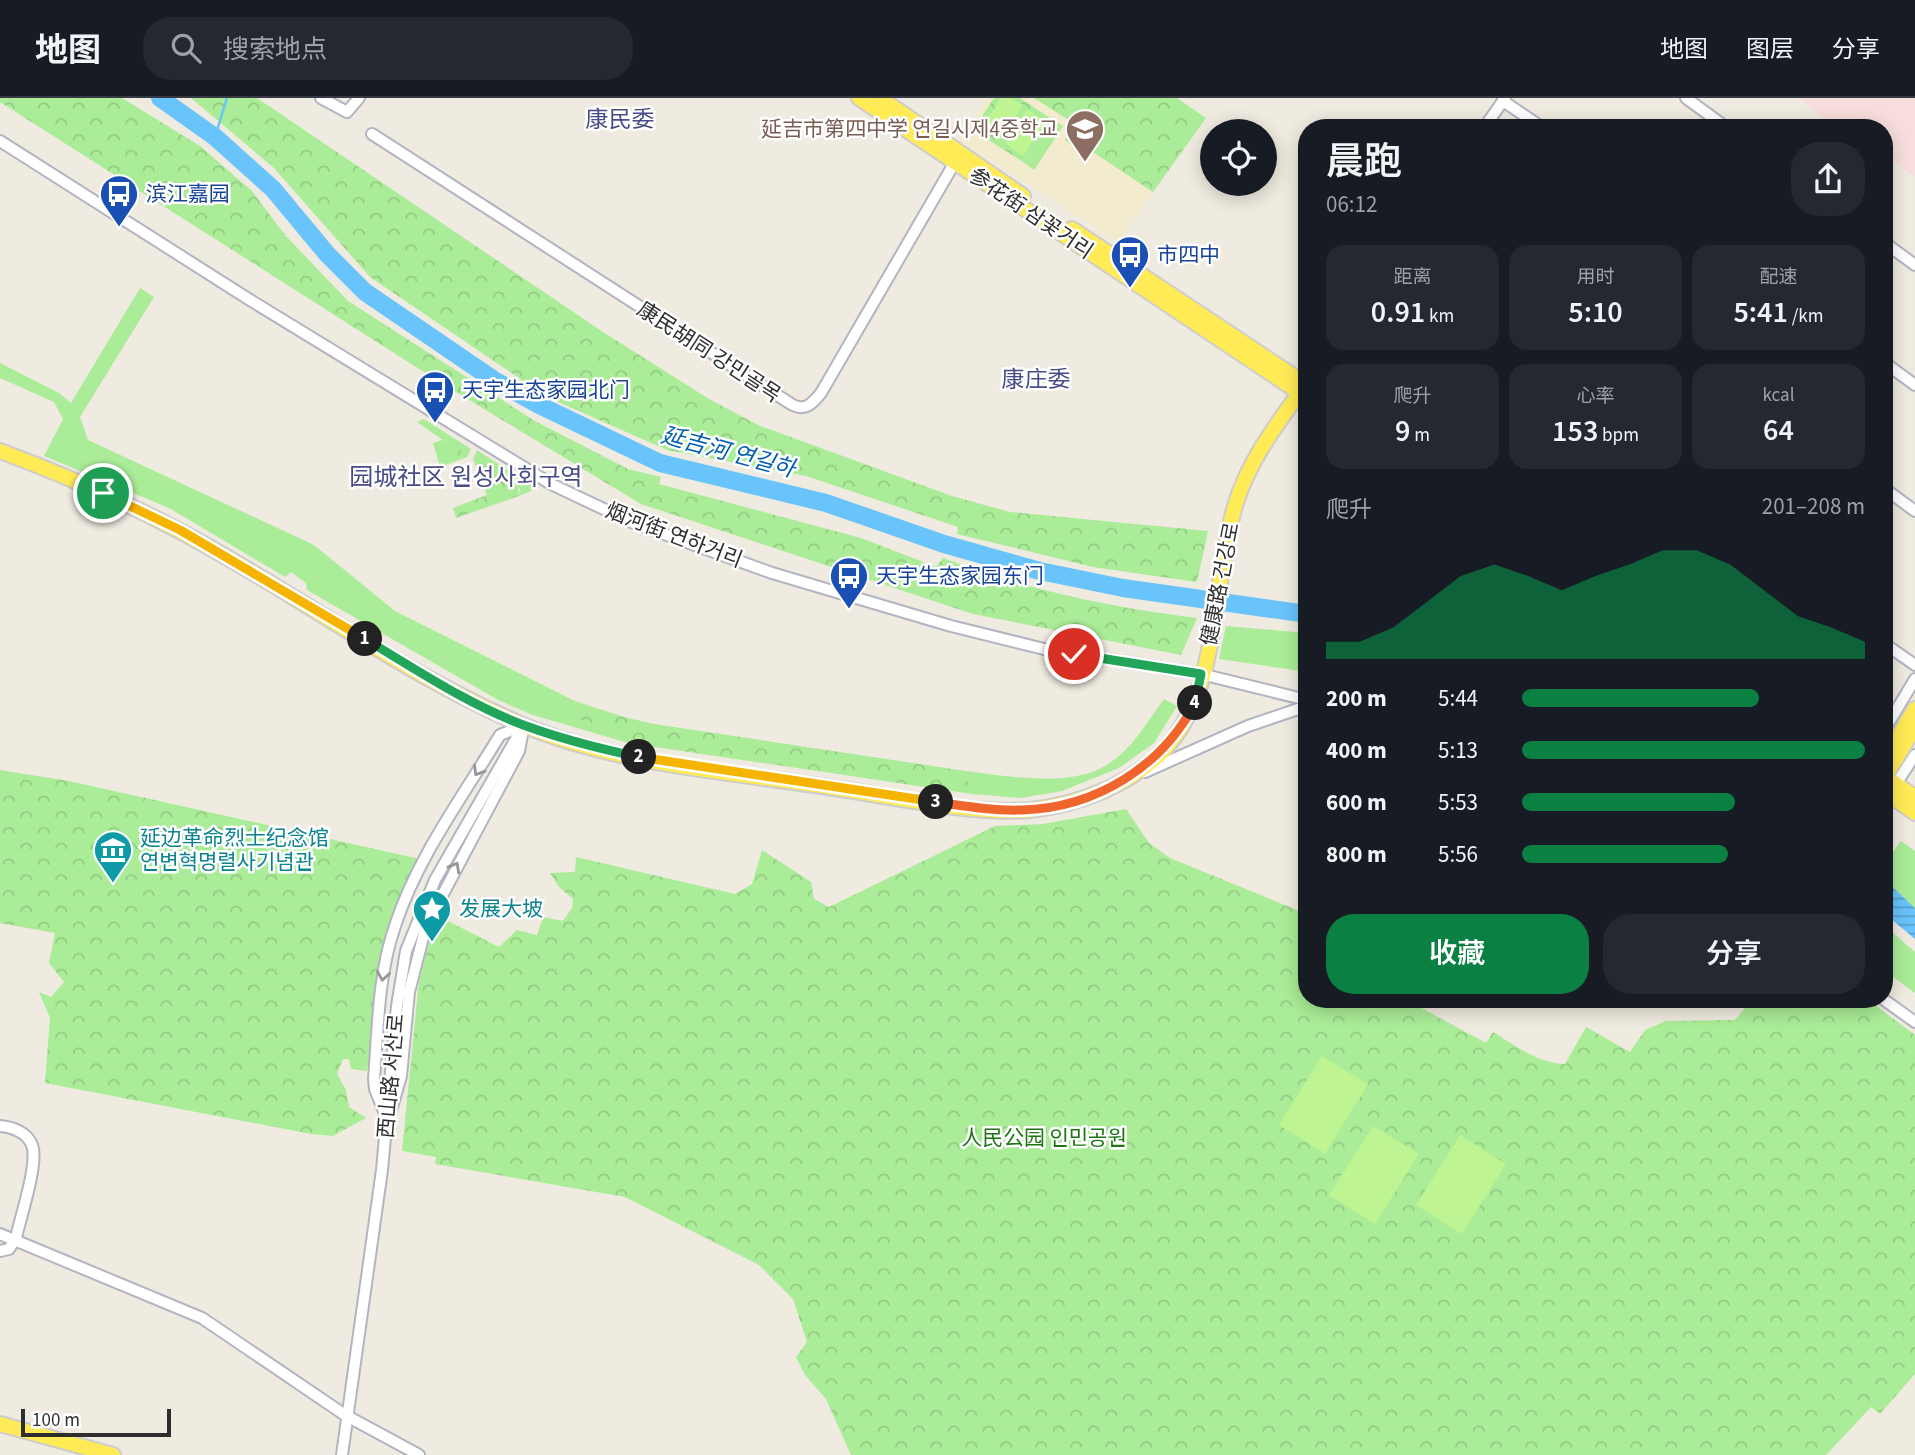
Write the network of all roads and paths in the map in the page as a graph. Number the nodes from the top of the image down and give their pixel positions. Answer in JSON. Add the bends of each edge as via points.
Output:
{"nodes":[{"id":1,"x":321,"y":98,"type":"edge"},
{"id":2,"x":359,"y":98,"type":"edge"},
{"id":3,"x":859,"y":98,"type":"edge"},
{"id":4,"x":880,"y":98,"type":"edge"},
{"id":5,"x":1686,"y":98,"type":"edge"},
{"id":6,"x":1504,"y":100,"type":"edge"},
{"id":7,"x":1491,"y":119,"type":"edge"},
{"id":8,"x":1530,"y":119,"type":"edge"},
{"id":9,"x":1715,"y":119,"type":"edge"},
{"id":10,"x":372,"y":134,"type":"dead end"},
{"id":11,"x":0,"y":141,"type":"edge"},
{"id":12,"x":955,"y":162,"type":"junction"},
{"id":13,"x":1893,"y":249,"type":"edge"},
{"id":14,"x":1915,"y":265,"type":"edge"},
{"id":15,"x":1893,"y":369,"type":"edge"},
{"id":16,"x":1298,"y":384,"type":"edge"},
{"id":17,"x":1298,"y":384,"type":"edge"},
{"id":18,"x":1915,"y":385,"type":"edge"},
{"id":19,"x":1298,"y":400,"type":"edge"},
{"id":20,"x":0,"y":451,"type":"edge"},
{"id":21,"x":1893,"y":495,"type":"edge"},
{"id":22,"x":1915,"y":511,"type":"edge"},
{"id":23,"x":1893,"y":650,"type":"edge"},
{"id":24,"x":1915,"y":665,"type":"edge"},
{"id":25,"x":1201,"y":674,"type":"junction"},
{"id":26,"x":1915,"y":679,"type":"edge"},
{"id":27,"x":1298,"y":698,"type":"edge"},
{"id":28,"x":1298,"y":709,"type":"edge"},
{"id":29,"x":1915,"y":709,"type":"edge"},
{"id":30,"x":1893,"y":716,"type":"edge"},
{"id":31,"x":524,"y":725,"type":"junction"},
{"id":32,"x":1915,"y":727,"type":"edge"},
{"id":33,"x":1893,"y":745,"type":"edge"},
{"id":34,"x":1915,"y":755,"type":"edge"},
{"id":35,"x":1893,"y":771,"type":"edge"},
{"id":36,"x":1893,"y":777,"type":"edge"},
{"id":37,"x":1129,"y":778,"type":"junction"},
{"id":38,"x":1893,"y":786,"type":"edge"},
{"id":39,"x":1893,"y":789,"type":"edge"},
{"id":40,"x":1915,"y":797,"type":"edge"},
{"id":41,"x":1915,"y":813,"type":"edge"},
{"id":42,"x":1893,"y":1006,"type":"edge"},
{"id":43,"x":1915,"y":1022,"type":"edge"},
{"id":44,"x":387,"y":1119,"type":"junction"},
{"id":45,"x":0,"y":1126,"type":"edge"},
{"id":46,"x":0,"y":1234,"type":"edge"},
{"id":47,"x":16,"y":1238,"type":"junction"},
{"id":48,"x":0,"y":1251,"type":"edge"},
{"id":49,"x":345,"y":1415,"type":"junction"},
{"id":50,"x":0,"y":1424,"type":"edge"},
{"id":51,"x":113,"y":1455,"type":"edge"},
{"id":52,"x":342,"y":1455,"type":"edge"},
{"id":53,"x":419,"y":1455,"type":"edge"}],
"edges":[{"from":1,"to":2,"type":"street","via":[[347,112]]},
{"from":3,"to":12,"type":"main road","name":"参花街 삼꽃거리"},
{"from":4,"to":17,"type":"main road","name":"参花街 삼꽃거리"},
{"from":5,"to":9,"type":"street"},
{"from":6,"to":7,"type":"street"},
{"from":6,"to":8,"type":"street"},
{"from":10,"to":12,"type":"street","name":"康民胡同 강민골목","via":[[802,408],[821,393]]},
{"from":11,"to":25,"type":"street","name":"烟河街 연하거리","via":[[551,484],[631,522],[785,577],[951,626],[1044,649]]},
{"from":12,"to":16,"type":"main road","name":"参花街 삼꽃거리"},
{"from":13,"to":14,"type":"street"},
{"from":15,"to":18,"type":"street"},
{"from":19,"to":25,"type":"main road","name":"健康路 건강로","via":[[1258,452],[1242,485],[1228,533]]},
{"from":20,"to":31,"type":"main road","name":"健康路 건강로","via":[[180,530],[437,682]]},
{"from":21,"to":22,"type":"street"},
{"from":23,"to":24,"type":"street"},
{"from":25,"to":27,"type":"street","name":"烟河街 연하거리"},
{"from":25,"to":37,"type":"main road","name":"健康路 건강로","via":[[1196,702],[1179,731]]},
{"from":26,"to":30,"type":"street"},
{"from":28,"to":37,"type":"street"},
{"from":29,"to":33,"type":"main road"},
{"from":31,"to":37,"type":"main road","name":"健康路 건강로","via":[[649,759],[1000,810],[1048,808]]},
{"from":31,"to":44,"type":"street","name":"西山路 서산로","via":[[435,880],[414,926],[400,977]]},
{"from":31,"to":44,"type":"street","one_way":true,"via":[[500,735],[415,878],[394,928],[380,1002],[374,1079]]},
{"from":32,"to":35,"type":"main road"},
{"from":34,"to":36,"type":"street"},
{"from":38,"to":40,"type":"main road"},
{"from":39,"to":41,"type":"main road"},
{"from":42,"to":43,"type":"street"},
{"from":44,"to":49,"type":"street","name":"西山路 서산로"},
{"from":45,"to":47,"type":"street","via":[[22,1132],[32,1146],[33,1162]]},
{"from":46,"to":47,"type":"street"},
{"from":47,"to":48,"type":"street","via":[[9,1249]]},
{"from":47,"to":49,"type":"street","via":[[202,1318]]},
{"from":49,"to":52,"type":"street","name":"西山路 서산로"},
{"from":49,"to":53,"type":"street"},
{"from":50,"to":51,"type":"main road"}]}
